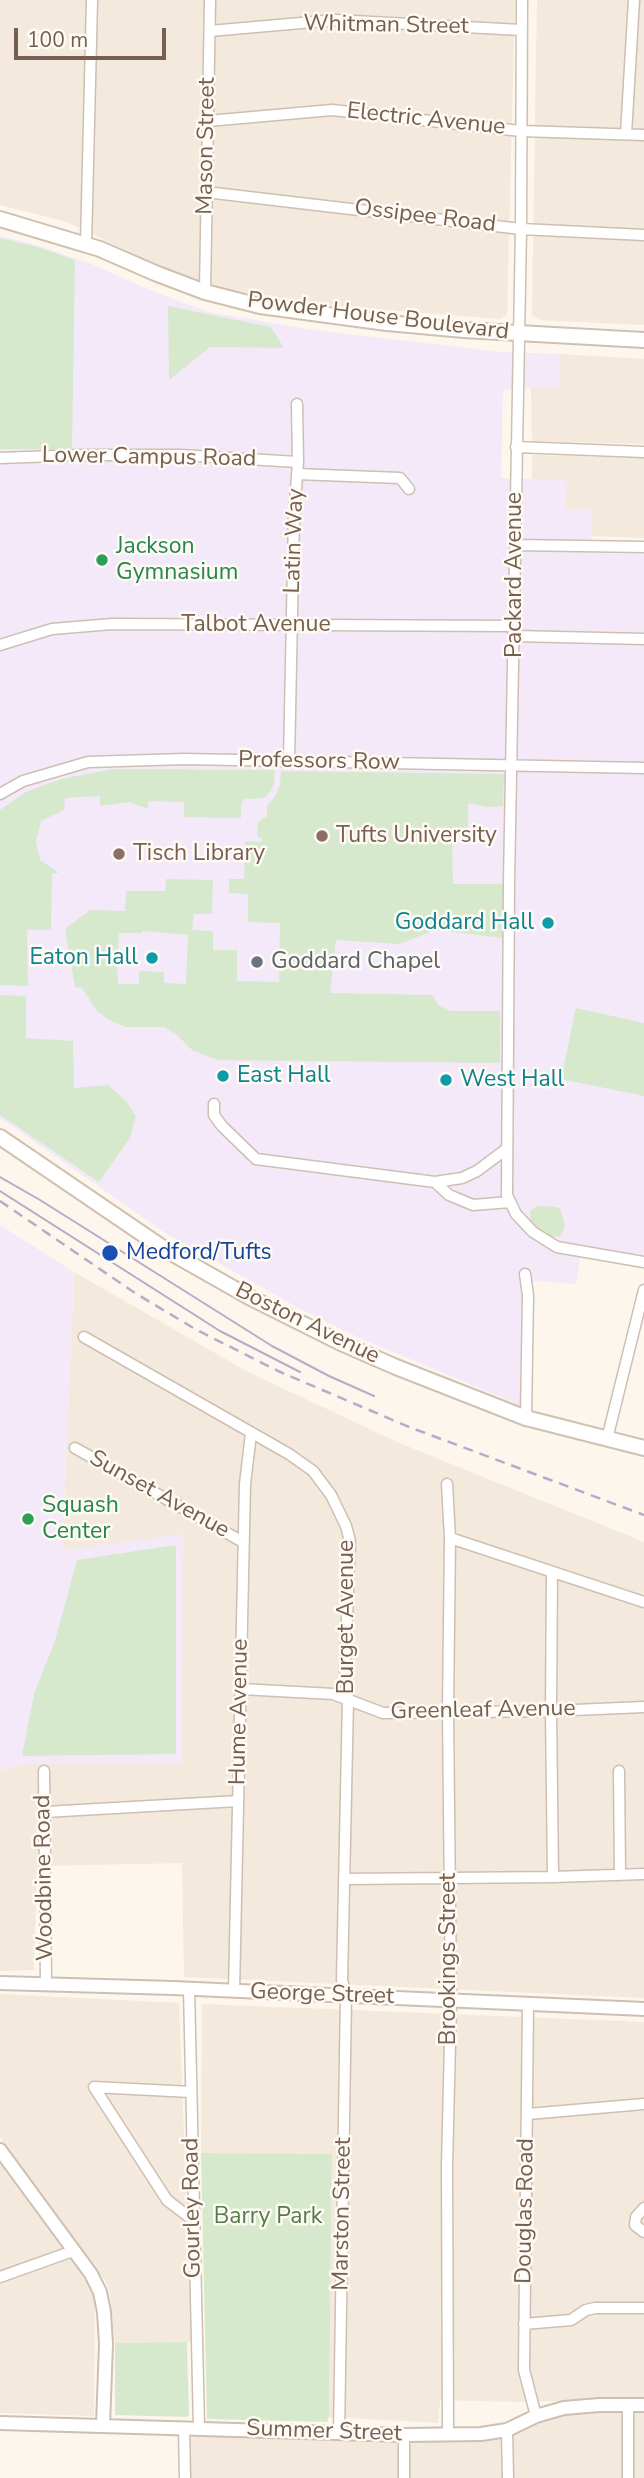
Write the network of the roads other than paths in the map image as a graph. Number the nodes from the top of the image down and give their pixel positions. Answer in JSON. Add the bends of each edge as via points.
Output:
{"nodes":[{"id":1,"x":92,"y":0,"type":"edge"},
{"id":2,"x":210,"y":0,"type":"edge"},
{"id":3,"x":522,"y":0,"type":"edge"},
{"id":4,"x":634,"y":0,"type":"edge"},
{"id":5,"x":210,"y":30,"type":"junction"},
{"id":6,"x":522,"y":30,"type":"junction"},
{"id":7,"x":208,"y":121,"type":"junction"},
{"id":8,"x":521,"y":131,"type":"junction"},
{"id":9,"x":626,"y":134,"type":"junction"},
{"id":10,"x":644,"y":135,"type":"edge"},
{"id":11,"x":206,"y":191,"type":"junction"},
{"id":12,"x":0,"y":219,"type":"edge"},
{"id":13,"x":521,"y":229,"type":"junction"},
{"id":14,"x":644,"y":235,"type":"edge"},
{"id":15,"x":86,"y":244,"type":"junction"},
{"id":16,"x":205,"y":292,"type":"junction"},
{"id":17,"x":519,"y":334,"type":"junction"},
{"id":18,"x":644,"y":340,"type":"edge"},
{"id":19,"x":297,"y":404,"type":"dead end"},
{"id":20,"x":516,"y":447,"type":"junction"},
{"id":21,"x":644,"y":452,"type":"edge"},
{"id":22,"x":0,"y":458,"type":"edge"},
{"id":23,"x":298,"y":462,"type":"junction"},
{"id":24,"x":297,"y":474,"type":"junction"},
{"id":25,"x":409,"y":489,"type":"dead end"},
{"id":26,"x":515,"y":545,"type":"junction"},
{"id":27,"x":644,"y":547,"type":"edge"},
{"id":28,"x":291,"y":626,"type":"junction"},
{"id":29,"x":514,"y":631,"type":"junction"},
{"id":30,"x":644,"y":639,"type":"edge"},
{"id":31,"x":0,"y":645,"type":"edge"},
{"id":32,"x":289,"y":762,"type":"junction"},
{"id":33,"x":511,"y":766,"type":"junction"},
{"id":34,"x":644,"y":768,"type":"edge"},
{"id":35,"x":0,"y":794,"type":"edge"},
{"id":36,"x":214,"y":1104,"type":"dead end"},
{"id":37,"x":0,"y":1137,"type":"edge"},
{"id":38,"x":505,"y":1150,"type":"junction"},
{"id":39,"x":435,"y":1182,"type":"junction"},
{"id":40,"x":510,"y":1202,"type":"junction"},
{"id":41,"x":644,"y":1262,"type":"edge"},
{"id":42,"x":525,"y":1275,"type":"dead end"},
{"id":43,"x":644,"y":1290,"type":"edge"},
{"id":44,"x":85,"y":1337,"type":"dead end"},
{"id":45,"x":526,"y":1418,"type":"junction"},
{"id":46,"x":251,"y":1434,"type":"junction"},
{"id":47,"x":607,"y":1439,"type":"junction"},
{"id":48,"x":75,"y":1448,"type":"dead end"},
{"id":49,"x":644,"y":1448,"type":"edge"},
{"id":50,"x":447,"y":1483,"type":"dead end"},
{"id":51,"x":450,"y":1538,"type":"junction"},
{"id":52,"x":243,"y":1542,"type":"junction"},
{"id":53,"x":552,"y":1573,"type":"junction"},
{"id":54,"x":644,"y":1602,"type":"edge"},
{"id":55,"x":241,"y":1689,"type":"junction"},
{"id":56,"x":348,"y":1699,"type":"junction"},
{"id":57,"x":644,"y":1707,"type":"edge"},
{"id":58,"x":448,"y":1711,"type":"junction"},
{"id":59,"x":551,"y":1711,"type":"junction"},
{"id":60,"x":44,"y":1771,"type":"dead end"},
{"id":61,"x":619,"y":1771,"type":"dead end"},
{"id":62,"x":238,"y":1801,"type":"junction"},
{"id":63,"x":45,"y":1812,"type":"junction"},
{"id":64,"x":644,"y":1874,"type":"edge"},
{"id":65,"x":621,"y":1875,"type":"junction"},
{"id":66,"x":553,"y":1877,"type":"junction"},
{"id":67,"x":344,"y":1878,"type":"junction"},
{"id":68,"x":449,"y":1878,"type":"junction"},
{"id":69,"x":0,"y":1983,"type":"edge"},
{"id":70,"x":47,"y":1984,"type":"junction"},
{"id":71,"x":189,"y":1989,"type":"junction"},
{"id":72,"x":233,"y":1991,"type":"junction"},
{"id":73,"x":346,"y":1995,"type":"junction"},
{"id":74,"x":451,"y":2001,"type":"junction"},
{"id":75,"x":528,"y":2004,"type":"junction"},
{"id":76,"x":644,"y":2009,"type":"edge"},
{"id":77,"x":191,"y":2092,"type":"junction"},
{"id":78,"x":644,"y":2104,"type":"edge"},
{"id":79,"x":528,"y":2114,"type":"junction"},
{"id":80,"x":0,"y":2150,"type":"edge"},
{"id":81,"x":644,"y":2208,"type":"edge"},
{"id":82,"x":193,"y":2220,"type":"junction"},
{"id":83,"x":644,"y":2232,"type":"edge"},
{"id":84,"x":73,"y":2250,"type":"junction"},
{"id":85,"x":0,"y":2277,"type":"edge"},
{"id":86,"x":644,"y":2308,"type":"edge"},
{"id":87,"x":524,"y":2323,"type":"junction"},
{"id":88,"x":644,"y":2405,"type":"edge"},
{"id":89,"x":628,"y":2406,"type":"junction"},
{"id":90,"x":536,"y":2416,"type":"junction"},
{"id":91,"x":0,"y":2423,"type":"edge"},
{"id":92,"x":103,"y":2425,"type":"junction"},
{"id":93,"x":184,"y":2428,"type":"junction"},
{"id":94,"x":200,"y":2428,"type":"junction"},
{"id":95,"x":507,"y":2430,"type":"junction"},
{"id":96,"x":340,"y":2434,"type":"junction"},
{"id":97,"x":448,"y":2434,"type":"junction"},
{"id":98,"x":404,"y":2435,"type":"junction"},
{"id":99,"x":185,"y":2478,"type":"edge"},
{"id":100,"x":404,"y":2478,"type":"edge"},
{"id":101,"x":508,"y":2478,"type":"edge"},
{"id":102,"x":628,"y":2478,"type":"edge"}],
"edges":[{"from":1,"to":15,"type":"street"},
{"from":2,"to":5,"type":"street","name":"Mason Street"},
{"from":3,"to":6,"type":"street","name":"Packard Avenue"},
{"from":4,"to":9,"type":"street"},
{"from":5,"to":6,"type":"street","name":"Whitman Street","via":[[335,20]]},
{"from":5,"to":7,"type":"street","name":"Mason Street"},
{"from":6,"to":8,"type":"street","name":"Packard Avenue"},
{"from":7,"to":8,"type":"street","name":"Electric Avenue","via":[[332,110]]},
{"from":7,"to":11,"type":"street","name":"Mason Street"},
{"from":8,"to":9,"type":"street","name":"Electric Avenue"},
{"from":8,"to":13,"type":"street","name":"Packard Avenue"},
{"from":9,"to":10,"type":"street","name":"Electric Avenue"},
{"from":11,"to":13,"type":"street","name":"Ossipee Road"},
{"from":11,"to":16,"type":"street","name":"Mason Street"},
{"from":12,"to":15,"type":"main road","name":"Powder House Boulevard"},
{"from":13,"to":14,"type":"street","name":"Ossipee Road"},
{"from":13,"to":17,"type":"street","name":"Packard Avenue"},
{"from":15,"to":16,"type":"main road","name":"Powder House Boulevard"},
{"from":16,"to":17,"type":"main road","name":"Powder House Boulevard","via":[[260,306],[387,323]]},
{"from":17,"to":18,"type":"main road","name":"Powder House Boulevard"},
{"from":17,"to":20,"type":"street","name":"Packard Avenue"},
{"from":19,"to":23,"type":"street","name":"Latin Way"},
{"from":20,"to":21,"type":"street"},
{"from":20,"to":26,"type":"street","name":"Packard Avenue"},
{"from":22,"to":23,"type":"street","name":"Lower Campus Road","via":[[180,455]]},
{"from":23,"to":24,"type":"street","name":"Latin Way"},
{"from":24,"to":25,"type":"street","via":[[400,478]]},
{"from":24,"to":28,"type":"street","name":"Latin Way"},
{"from":26,"to":27,"type":"street"},
{"from":26,"to":29,"type":"street","name":"Packard Avenue"},
{"from":28,"to":29,"type":"street","name":"Talbot Avenue"},
{"from":28,"to":31,"type":"street","name":"Talbot Avenue","via":[[113,624],[52,629]]},
{"from":28,"to":32,"type":"street","name":"Latin Way"},
{"from":29,"to":30,"type":"street","name":"Talbot Avenue"},
{"from":29,"to":33,"type":"street","name":"Packard Avenue"},
{"from":32,"to":33,"type":"street","name":"Professors Row"},
{"from":32,"to":35,"type":"street","name":"Professors Row","via":[[88,762],[23,781]]},
{"from":33,"to":34,"type":"street","name":"Professors Row"},
{"from":33,"to":38,"type":"street","name":"Packard Avenue"},
{"from":36,"to":39,"type":"street","via":[[214,1115],[222,1126],[256,1159]]},
{"from":37,"to":45,"type":"main road","name":"Boston Avenue","via":[[166,1250],[249,1297],[396,1367]]},
{"from":38,"to":39,"type":"street","via":[[463,1178]]},
{"from":38,"to":40,"type":"street","name":"Packard Avenue"},
{"from":39,"to":40,"type":"street","via":[[449,1195],[473,1205]]},
{"from":40,"to":41,"type":"street","via":[[533,1232],[557,1247]]},
{"from":42,"to":45,"type":"street"},
{"from":43,"to":47,"type":"street"},
{"from":44,"to":46,"type":"street","name":"Burget Avenue"},
{"from":45,"to":47,"type":"main road","name":"Boston Avenue"},
{"from":46,"to":52,"type":"street","name":"Hume Avenue"},
{"from":46,"to":56,"type":"street","name":"Burget Avenue","via":[[313,1471],[346,1527],[350,1541]]},
{"from":47,"to":49,"type":"main road","name":"Boston Avenue"},
{"from":48,"to":52,"type":"street","name":"Sunset Avenue"},
{"from":50,"to":51,"type":"street","name":"Brookings Street"},
{"from":51,"to":53,"type":"street"},
{"from":51,"to":58,"type":"street","name":"Brookings Street"},
{"from":52,"to":55,"type":"street","name":"Hume Avenue"},
{"from":53,"to":54,"type":"street"},
{"from":53,"to":59,"type":"street"},
{"from":55,"to":56,"type":"street","name":"Greenleaf Avenue","via":[[333,1694]]},
{"from":55,"to":62,"type":"street","name":"Hume Avenue"},
{"from":56,"to":58,"type":"street","name":"Greenleaf Avenue","via":[[383,1713]]},
{"from":56,"to":67,"type":"street","name":"Burget Avenue"},
{"from":57,"to":59,"type":"street","name":"Greenleaf Avenue"},
{"from":58,"to":59,"type":"street","name":"Greenleaf Avenue"},
{"from":58,"to":68,"type":"street","name":"Brookings Street"},
{"from":59,"to":66,"type":"street"},
{"from":60,"to":63,"type":"street","name":"Woodbine Road"},
{"from":61,"to":65,"type":"street"},
{"from":62,"to":63,"type":"street"},
{"from":62,"to":72,"type":"street","name":"Hume Avenue"},
{"from":63,"to":70,"type":"street","name":"Woodbine Road"},
{"from":64,"to":65,"type":"street"},
{"from":65,"to":66,"type":"street"},
{"from":66,"to":68,"type":"street"},
{"from":67,"to":68,"type":"street"},
{"from":67,"to":73,"type":"street","name":"Burget Avenue","via":[[342,1980]]},
{"from":68,"to":74,"type":"street","name":"Brookings Street"},
{"from":69,"to":70,"type":"street","name":"George Street"},
{"from":70,"to":71,"type":"street","name":"George Street"},
{"from":71,"to":72,"type":"street","name":"George Street"},
{"from":71,"to":77,"type":"street","name":"Gourley Road"},
{"from":72,"to":73,"type":"street","name":"George Street"},
{"from":73,"to":74,"type":"street","name":"George Street"},
{"from":73,"to":96,"type":"street","name":"Marston Street"},
{"from":74,"to":75,"type":"street","name":"George Street"},
{"from":74,"to":97,"type":"street","name":"Brookings Street"},
{"from":75,"to":76,"type":"street","name":"George Street"},
{"from":75,"to":79,"type":"street","name":"Douglas Road"},
{"from":77,"to":82,"type":"street","name":"Gourley Road"},
{"from":77,"to":82,"type":"street","via":[[94,2087],[167,2200]]},
{"from":78,"to":79,"type":"street"},
{"from":79,"to":87,"type":"street","name":"Douglas Road"},
{"from":80,"to":84,"type":"street"},
{"from":81,"to":83,"type":"street","via":[[635,2225]]},
{"from":82,"to":94,"type":"street","name":"Gourley Road"},
{"from":84,"to":85,"type":"street"},
{"from":84,"to":92,"type":"street","via":[[91,2274],[104,2312]]},
{"from":86,"to":87,"type":"street","via":[[595,2308],[571,2320]]},
{"from":87,"to":90,"type":"street","name":"Douglas Road","via":[[524,2370]]},
{"from":88,"to":89,"type":"street","name":"Summer Street"},
{"from":89,"to":90,"type":"street","name":"Summer Street","via":[[564,2408]]},
{"from":89,"to":102,"type":"street"},
{"from":90,"to":95,"type":"street","name":"Summer Street"},
{"from":91,"to":92,"type":"street","name":"Summer Street"},
{"from":92,"to":93,"type":"street","name":"Summer Street"},
{"from":93,"to":94,"type":"street","name":"Summer Street"},
{"from":93,"to":99,"type":"street"},
{"from":94,"to":96,"type":"street","name":"Summer Street"},
{"from":95,"to":97,"type":"street","name":"Summer Street"},
{"from":95,"to":101,"type":"street"},
{"from":96,"to":98,"type":"street","name":"Summer Street"},
{"from":97,"to":98,"type":"street","name":"Summer Street"},
{"from":98,"to":100,"type":"street"}]}
